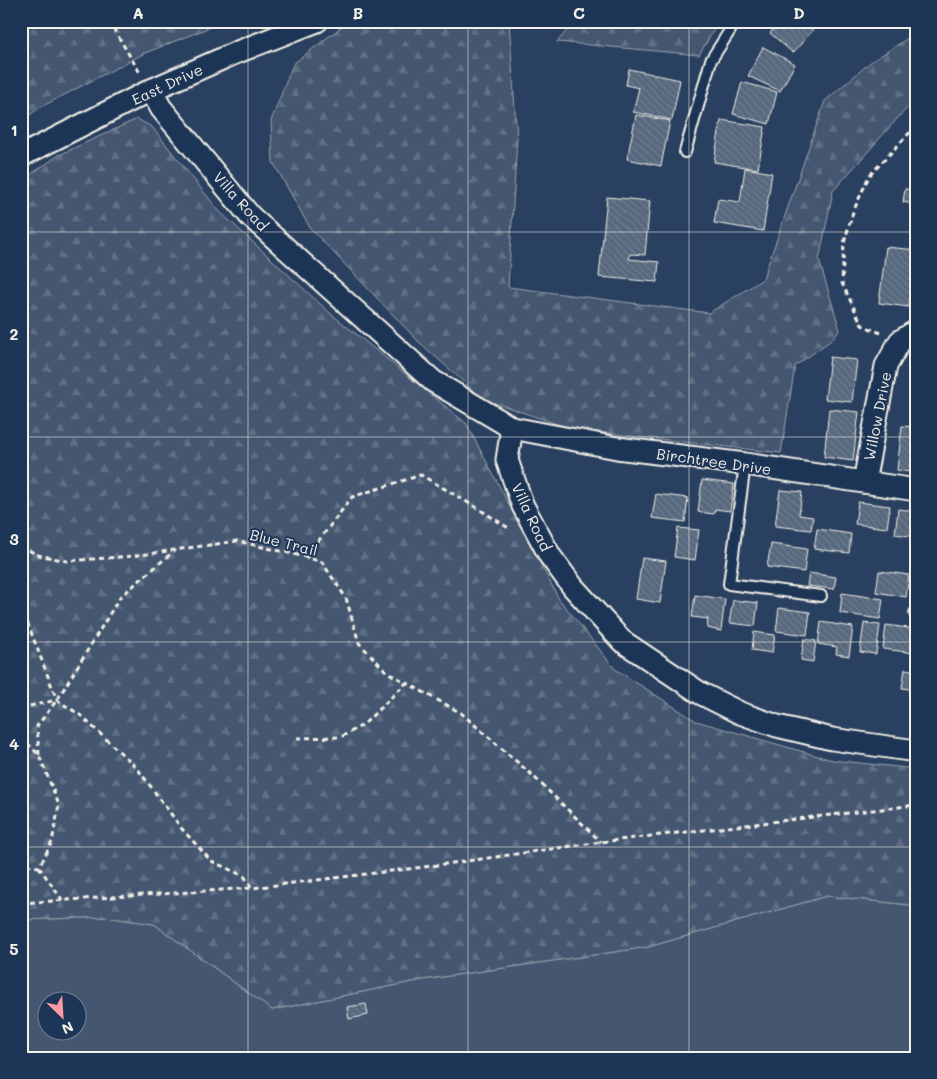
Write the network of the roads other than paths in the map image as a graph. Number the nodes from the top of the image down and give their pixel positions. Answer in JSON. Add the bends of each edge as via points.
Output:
{"nodes":[{"id":1,"x":317,"y":21,"type":"edge"},
{"id":2,"x":736,"y":21,"type":"edge"},
{"id":3,"x":151,"y":90,"type":"junction"},
{"id":4,"x":685,"y":152,"type":"dead end"},
{"id":5,"x":21,"y":156,"type":"edge"},
{"id":6,"x":908,"y":336,"type":"edge"},
{"id":7,"x":512,"y":428,"type":"junction"},
{"id":8,"x":745,"y":464,"type":"junction"},
{"id":9,"x":864,"y":482,"type":"junction"},
{"id":10,"x":916,"y":490,"type":"edge"},
{"id":11,"x":821,"y":596,"type":"dead end"},
{"id":12,"x":916,"y":751,"type":"edge"}],
"edges":[{"from":1,"to":3,"type":"street","name":"East Drive"},
{"from":2,"to":4,"type":"lane","via":[[711,60]]},
{"from":3,"to":5,"type":"street","name":"East Drive"},
{"from":3,"to":7,"type":"street","name":"Villa Road","via":[[250,216],[433,381]]},
{"from":6,"to":9,"type":"street","name":"Willow Drive","via":[[886,366]]},
{"from":7,"to":8,"type":"street","name":"Birchtree Drive","via":[[617,448]]},
{"from":7,"to":12,"type":"street","name":"Villa Road","via":[[508,460],[523,506],[550,556],[622,641],[700,693],[740,713],[832,739]]},
{"from":8,"to":9,"type":"street","name":"Birchtree Drive"},
{"from":8,"to":11,"type":"lane","via":[[729,584]]},
{"from":9,"to":10,"type":"street","name":"Birchtree Drive"}]}
